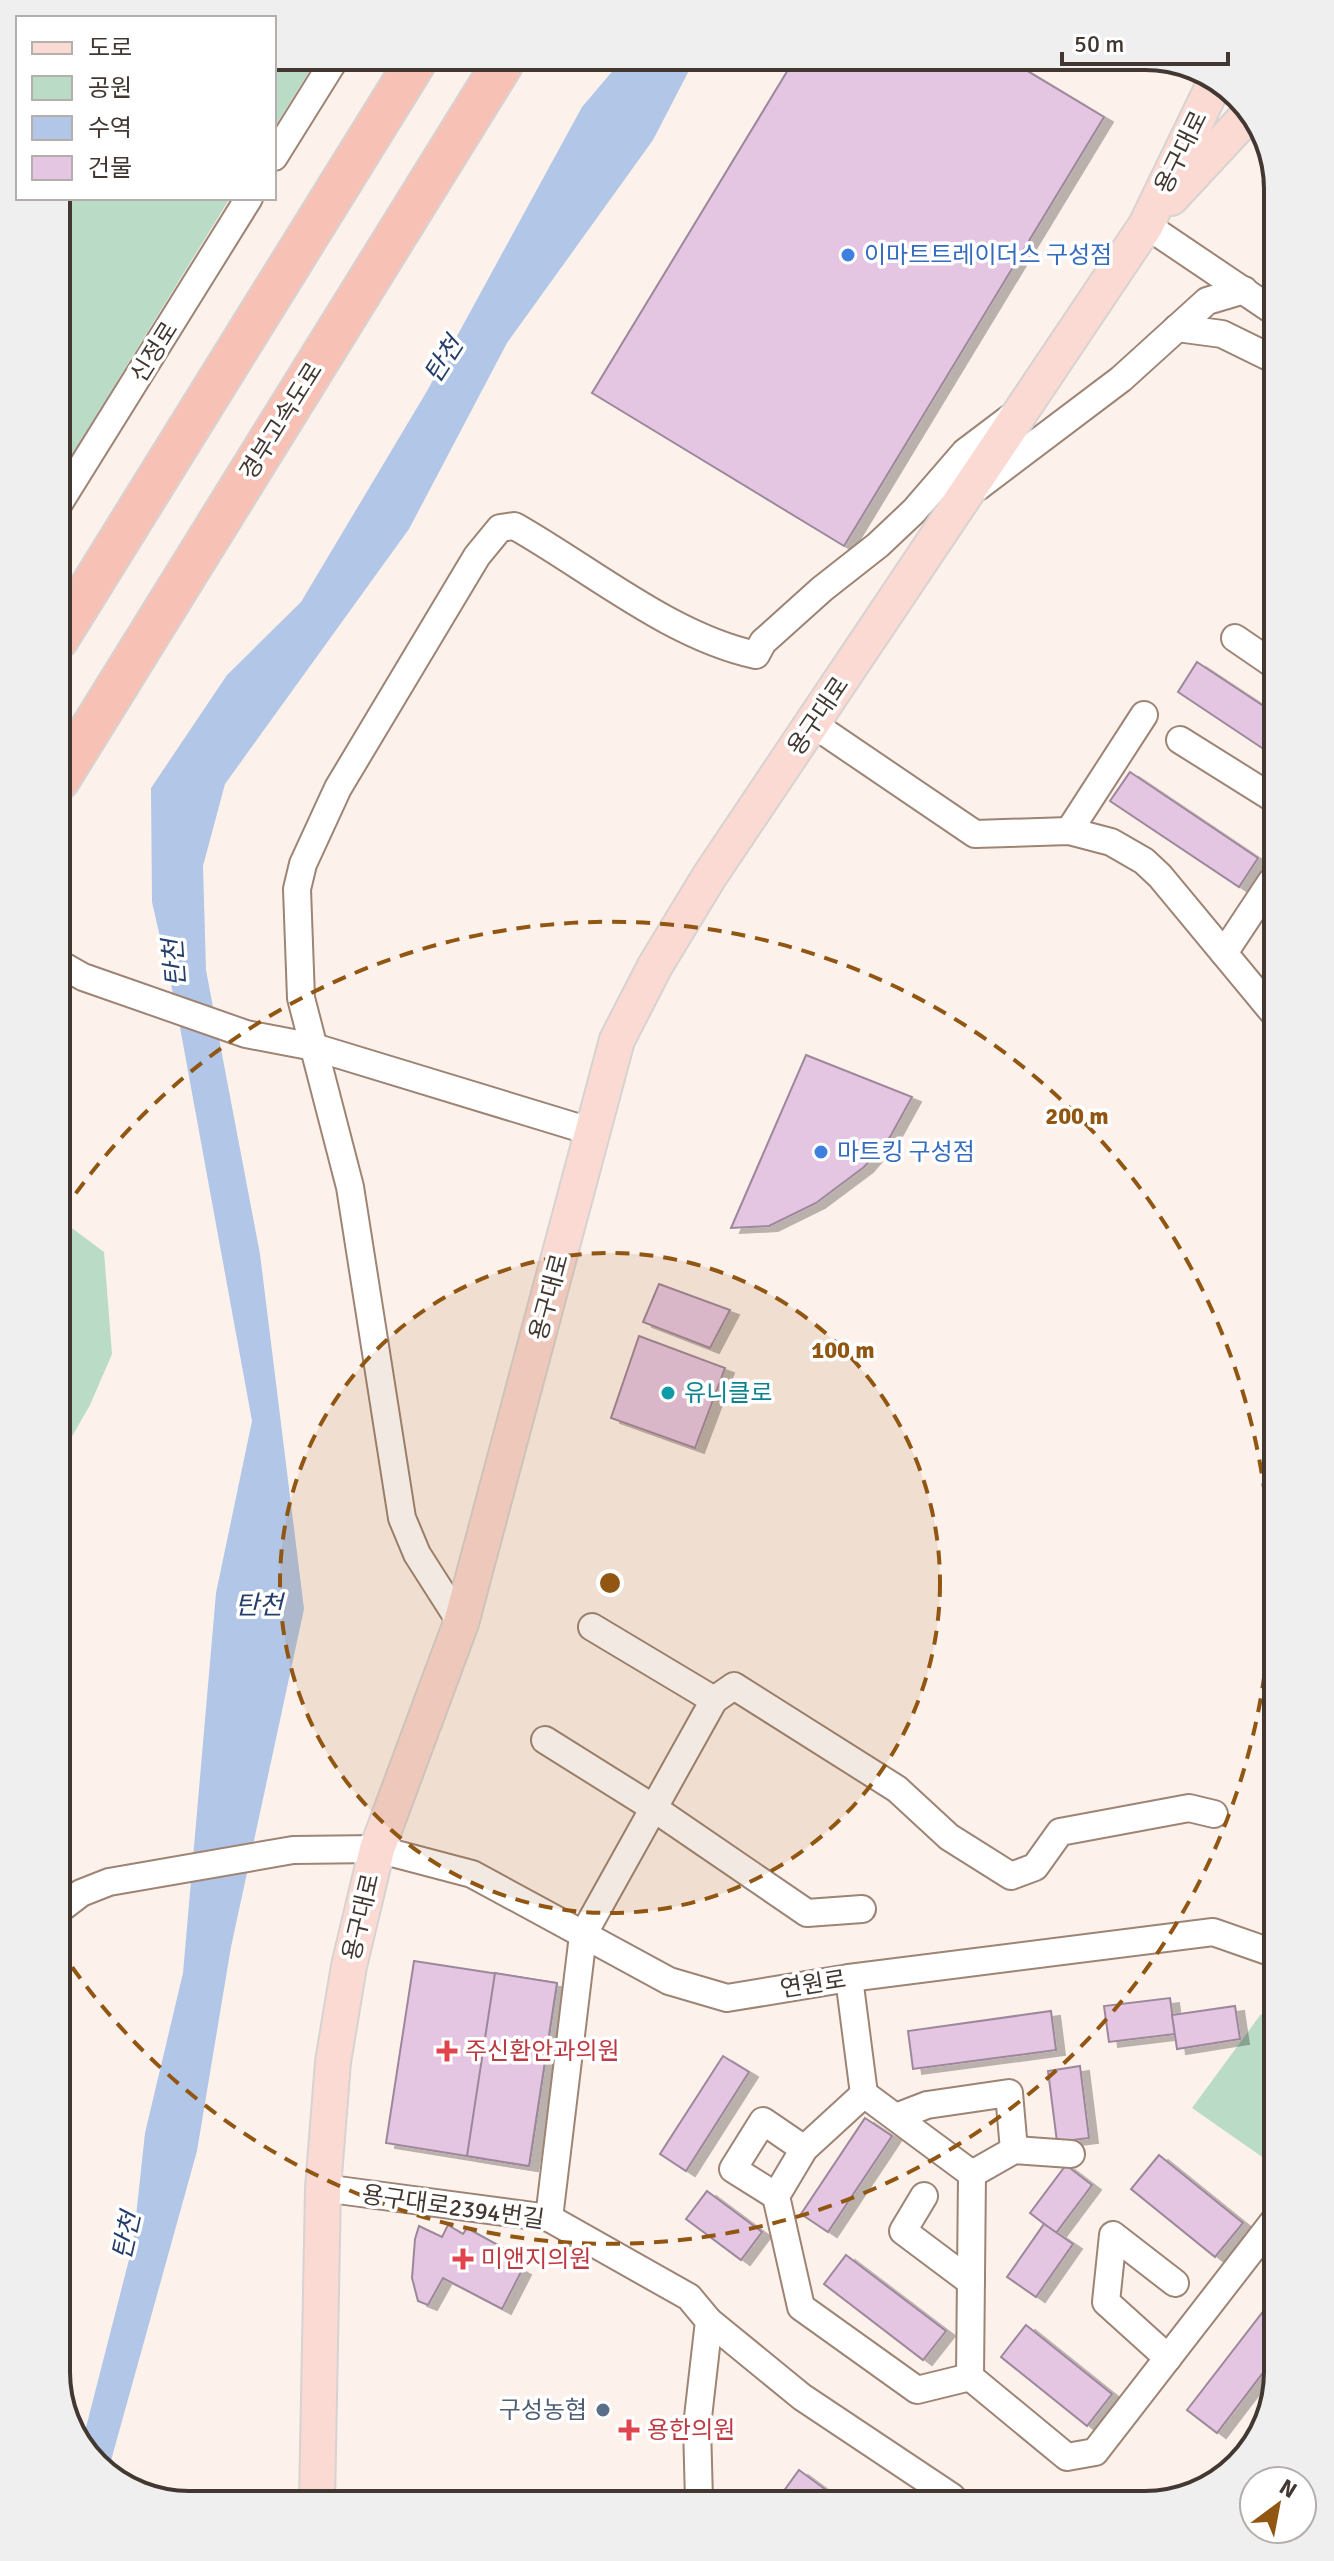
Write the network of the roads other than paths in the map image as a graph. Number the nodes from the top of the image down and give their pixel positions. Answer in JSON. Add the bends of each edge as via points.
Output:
{"nodes":[{"id":1,"x":328,"y":70,"type":"edge"},
{"id":2,"x":411,"y":70,"type":"edge"},
{"id":3,"x":499,"y":70,"type":"edge"},
{"id":4,"x":1211,"y":91,"type":"edge"},
{"id":5,"x":1239,"y":117,"type":"edge"},
{"id":6,"x":276,"y":154,"type":"edge"},
{"id":7,"x":248,"y":200,"type":"edge"},
{"id":8,"x":1146,"y":225,"type":"junction"},
{"id":9,"x":1244,"y":290,"type":"junction"},
{"id":10,"x":1264,"y":304,"type":"edge"},
{"id":11,"x":1177,"y":328,"type":"junction"},
{"id":12,"x":1264,"y":355,"type":"edge"},
{"id":13,"x":1022,"y":409,"type":"junction"},
{"id":14,"x":70,"y":486,"type":"edge"},
{"id":15,"x":962,"y":499,"type":"junction"},
{"id":16,"x":70,"y":620,"type":"edge"},
{"id":17,"x":1235,"y":638,"type":"dead end"},
{"id":18,"x":1264,"y":658,"type":"edge"},
{"id":19,"x":1144,"y":715,"type":"dead end"},
{"id":20,"x":813,"y":724,"type":"junction"},
{"id":21,"x":1180,"y":740,"type":"dead end"},
{"id":22,"x":70,"y":762,"type":"edge"},
{"id":23,"x":1264,"y":793,"type":"edge"},
{"id":24,"x":1069,"y":831,"type":"junction"},
{"id":25,"x":1264,"y":893,"type":"edge"},
{"id":26,"x":1224,"y":953,"type":"junction"},
{"id":27,"x":70,"y":970,"type":"edge"},
{"id":28,"x":1264,"y":1001,"type":"edge"},
{"id":29,"x":314,"y":1047,"type":"junction"},
{"id":30,"x":593,"y":1132,"type":"junction"},
{"id":31,"x":461,"y":1623,"type":"junction"},
{"id":32,"x":592,"y":1627,"type":"dead end"},
{"id":33,"x":714,"y":1700,"type":"junction"},
{"id":34,"x":545,"y":1740,"type":"dead end"},
{"id":35,"x":652,"y":1807,"type":"junction"},
{"id":36,"x":1214,"y":1814,"type":"dead end"},
{"id":37,"x":377,"y":1849,"type":"junction"},
{"id":38,"x":70,"y":1901,"type":"edge"},
{"id":39,"x":862,"y":1909,"type":"dead end"},
{"id":40,"x":583,"y":1935,"type":"junction"},
{"id":41,"x":1264,"y":1950,"type":"edge"},
{"id":42,"x":849,"y":1978,"type":"junction"},
{"id":43,"x":864,"y":2094,"type":"junction"},
{"id":44,"x":896,"y":2117,"type":"junction"},
{"id":45,"x":804,"y":2149,"type":"junction"},
{"id":46,"x":1014,"y":2150,"type":"junction"},
{"id":47,"x":1071,"y":2154,"type":"dead end"},
{"id":48,"x":972,"y":2174,"type":"junction"},
{"id":49,"x":323,"y":2188,"type":"junction"},
{"id":50,"x":776,"y":2196,"type":"junction"},
{"id":51,"x":924,"y":2196,"type":"dead end"},
{"id":52,"x":549,"y":2218,"type":"junction"},
{"id":53,"x":1264,"y":2234,"type":"edge"},
{"id":54,"x":971,"y":2282,"type":"junction"},
{"id":55,"x":1175,"y":2283,"type":"dead end"},
{"id":56,"x":709,"y":2321,"type":"junction"},
{"id":57,"x":1168,"y":2358,"type":"junction"},
{"id":58,"x":970,"y":2377,"type":"junction"},
{"id":59,"x":317,"y":2491,"type":"edge"},
{"id":60,"x":699,"y":2491,"type":"edge"},
{"id":61,"x":943,"y":2491,"type":"edge"}],
"edges":[{"from":1,"to":6,"type":"street"},
{"from":2,"to":16,"type":"highway"},
{"from":3,"to":22,"type":"highway","name":"경부고속도로"},
{"from":4,"to":8,"type":"main road","name":"용구대로"},
{"from":5,"to":8,"type":"main road","name":"용구대로"},
{"from":7,"to":14,"type":"street","name":"신정로"},
{"from":8,"to":9,"type":"street"},
{"from":8,"to":13,"type":"main road","name":"용구대로"},
{"from":9,"to":10,"type":"street"},
{"from":9,"to":11,"type":"street","via":[[1207,301]]},
{"from":11,"to":12,"type":"street","via":[[1222,334]]},
{"from":11,"to":15,"type":"street","via":[[1121,379]]},
{"from":13,"to":15,"type":"main road","name":"용구대로"},
{"from":13,"to":29,"type":"street","via":[[965,452],[914,511],[763,642],[756,655],[723,648],[514,526],[500,528],[477,556],[338,788],[303,864],[297,889],[299,969]]},
{"from":15,"to":20,"type":"main road","name":"용구대로"},
{"from":17,"to":18,"type":"street"},
{"from":19,"to":24,"type":"street"},
{"from":20,"to":24,"type":"street","via":[[975,834]]},
{"from":20,"to":30,"type":"main road","name":"용구대로","via":[[655,966],[617,1040]]},
{"from":21,"to":23,"type":"street"},
{"from":24,"to":26,"type":"street","via":[[1111,842],[1144,861]]},
{"from":25,"to":26,"type":"street"},
{"from":26,"to":28,"type":"street"},
{"from":27,"to":29,"type":"street","via":[[246,1034]]},
{"from":29,"to":30,"type":"street"},
{"from":29,"to":31,"type":"street","via":[[350,1187],[402,1518],[417,1554]]},
{"from":30,"to":31,"type":"main road","name":"용구대로"},
{"from":31,"to":37,"type":"main road","name":"용구대로"},
{"from":32,"to":33,"type":"street"},
{"from":33,"to":35,"type":"street"},
{"from":33,"to":36,"type":"street","via":[[734,1686],[897,1789],[949,1837],[1011,1876],[1035,1867],[1060,1832],[1189,1808]]},
{"from":34,"to":35,"type":"street"},
{"from":35,"to":39,"type":"street","via":[[807,1913]]},
{"from":35,"to":40,"type":"street"},
{"from":37,"to":38,"type":"street","name":"연원로","via":[[293,1850],[109,1882]]},
{"from":37,"to":40,"type":"street","name":"연원로","via":[[472,1874]]},
{"from":37,"to":49,"type":"main road","name":"용구대로","via":[[338,2026]]},
{"from":40,"to":42,"type":"street","name":"연원로","via":[[669,1981],[727,1998]]},
{"from":40,"to":52,"type":"street"},
{"from":41,"to":42,"type":"street","name":"연원로","via":[[1213,1932]]},
{"from":42,"to":43,"type":"street"},
{"from":43,"to":44,"type":"street"},
{"from":43,"to":45,"type":"street"},
{"from":44,"to":46,"type":"street","via":[[927,2105],[1009,2093]]},
{"from":44,"to":48,"type":"street"},
{"from":45,"to":50,"type":"street"},
{"from":45,"to":50,"type":"street","via":[[763,2121],[733,2169]]},
{"from":46,"to":47,"type":"street"},
{"from":46,"to":48,"type":"street"},
{"from":48,"to":54,"type":"street"},
{"from":49,"to":52,"type":"street","name":"용구대로2394번길"},
{"from":49,"to":59,"type":"main road","name":"용구대로"},
{"from":50,"to":58,"type":"street","via":[[801,2307],[917,2390]]},
{"from":51,"to":54,"type":"street","via":[[903,2231]]},
{"from":52,"to":56,"type":"street","name":"용구대로2394번길","via":[[689,2297]]},
{"from":53,"to":57,"type":"street"},
{"from":54,"to":58,"type":"street"},
{"from":55,"to":57,"type":"street","via":[[1113,2235],[1106,2302]]},
{"from":56,"to":60,"type":"street","via":[[697,2426]]},
{"from":56,"to":61,"type":"street","name":"용구대로2394번길","via":[[802,2397]]},
{"from":57,"to":58,"type":"street","via":[[1095,2452],[1067,2457]]}]}
